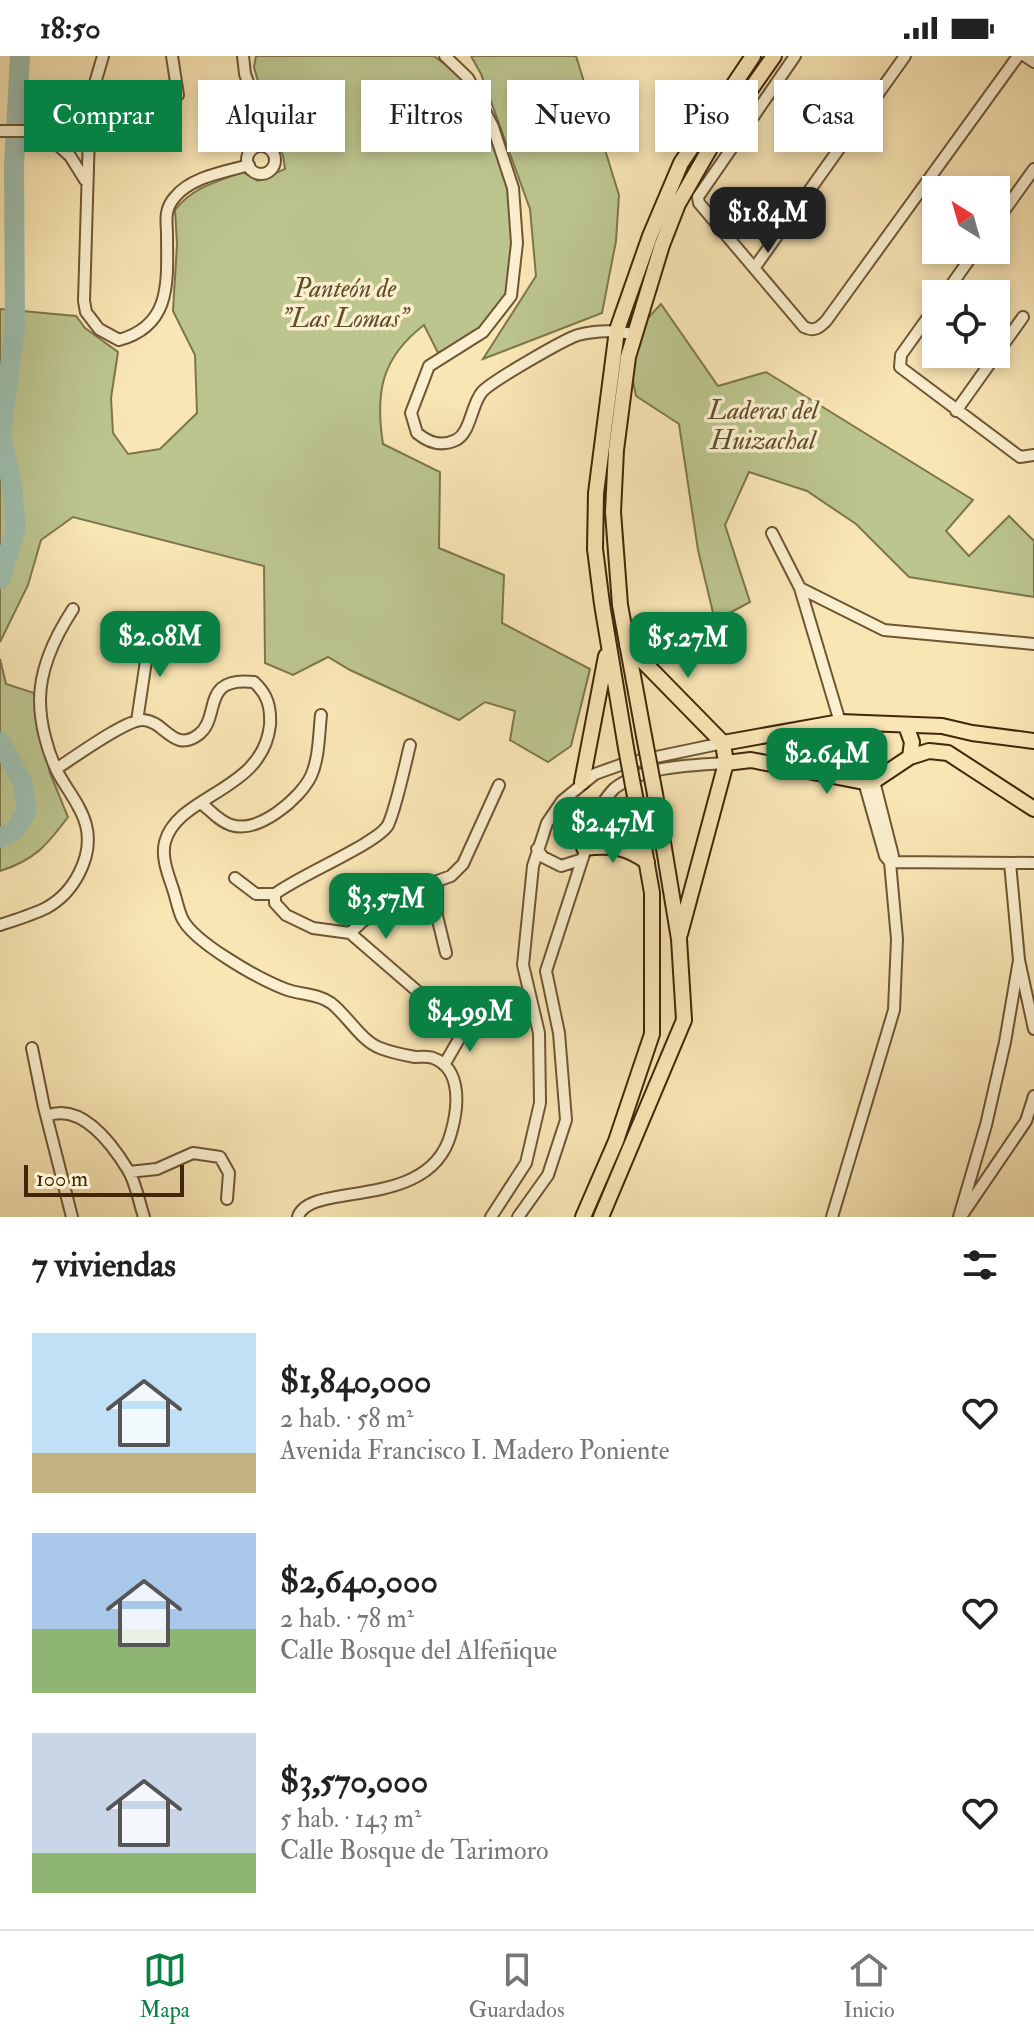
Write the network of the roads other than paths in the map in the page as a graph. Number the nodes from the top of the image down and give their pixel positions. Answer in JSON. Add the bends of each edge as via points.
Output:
{"nodes":[{"id":1,"x":103,"y":56,"type":"edge"},
{"id":2,"x":172,"y":56,"type":"edge"},
{"id":3,"x":243,"y":56,"type":"edge"},
{"id":4,"x":445,"y":56,"type":"edge"},
{"id":5,"x":753,"y":56,"type":"edge"},
{"id":6,"x":774,"y":56,"type":"edge"},
{"id":7,"x":795,"y":56,"type":"edge"},
{"id":8,"x":905,"y":56,"type":"edge"},
{"id":9,"x":1018,"y":56,"type":"edge"},
{"id":10,"x":1025,"y":56,"type":"edge"},
{"id":11,"x":1034,"y":62,"type":"edge"},
{"id":12,"x":96,"y":80,"type":"edge"},
{"id":13,"x":176,"y":80,"type":"edge"},
{"id":14,"x":247,"y":80,"type":"edge"},
{"id":15,"x":0,"y":131,"type":"edge"},
{"id":16,"x":24,"y":131,"type":"edge"},
{"id":17,"x":65,"y":152,"type":"edge"},
{"id":18,"x":87,"y":152,"type":"edge"},
{"id":19,"x":250,"y":152,"type":"edge"},
{"id":20,"x":272,"y":152,"type":"edge"},
{"id":21,"x":249,"y":165,"type":"junction"},
{"id":22,"x":1034,"y":169,"type":"edge"},
{"id":23,"x":86,"y":181,"type":"junction"},
{"id":24,"x":1010,"y":202,"type":"edge"},
{"id":25,"x":755,"y":267,"type":"junction"},
{"id":26,"x":1023,"y":317,"type":"dead end"},
{"id":27,"x":922,"y":326,"type":"edge"},
{"id":28,"x":617,"y":330,"type":"junction"},
{"id":29,"x":633,"y":334,"type":"junction"},
{"id":30,"x":956,"y":411,"type":"junction"},
{"id":31,"x":1034,"y":455,"type":"edge"},
{"id":32,"x":772,"y":533,"type":"dead end"},
{"id":33,"x":800,"y":588,"type":"junction"},
{"id":34,"x":73,"y":609,"type":"dead end"},
{"id":35,"x":150,"y":634,"type":"dead end"},
{"id":36,"x":609,"y":644,"type":"junction"},
{"id":37,"x":627,"y":644,"type":"junction"},
{"id":38,"x":1034,"y":644,"type":"edge"},
{"id":39,"x":321,"y":715,"type":"dead end"},
{"id":40,"x":137,"y":721,"type":"junction"},
{"id":41,"x":840,"y":722,"type":"junction"},
{"id":42,"x":906,"y":726,"type":"junction"},
{"id":43,"x":796,"y":730,"type":"junction"},
{"id":44,"x":1034,"y":741,"type":"edge"},
{"id":45,"x":723,"y":743,"type":"junction"},
{"id":46,"x":410,"y":745,"type":"dead end"},
{"id":47,"x":910,"y":757,"type":"junction"},
{"id":48,"x":726,"y":763,"type":"junction"},
{"id":49,"x":792,"y":768,"type":"junction"},
{"id":50,"x":56,"y":769,"type":"junction"},
{"id":51,"x":869,"y":781,"type":"junction"},
{"id":52,"x":582,"y":782,"type":"junction"},
{"id":53,"x":499,"y":785,"type":"dead end"},
{"id":54,"x":201,"y":803,"type":"junction"},
{"id":55,"x":1034,"y":809,"type":"edge"},
{"id":56,"x":537,"y":849,"type":"junction"},
{"id":57,"x":582,"y":854,"type":"junction"},
{"id":58,"x":647,"y":862,"type":"junction"},
{"id":59,"x":890,"y":862,"type":"junction"},
{"id":60,"x":1010,"y":863,"type":"junction"},
{"id":61,"x":1034,"y":863,"type":"edge"},
{"id":62,"x":235,"y":878,"type":"dead end"},
{"id":63,"x":437,"y":881,"type":"junction"},
{"id":64,"x":275,"y":898,"type":"junction"},
{"id":65,"x":0,"y":925,"type":"edge"},
{"id":66,"x":350,"y":933,"type":"junction"},
{"id":67,"x":679,"y":939,"type":"junction"},
{"id":68,"x":446,"y":953,"type":"dead end"},
{"id":69,"x":1019,"y":960,"type":"junction"},
{"id":70,"x":1034,"y":1029,"type":"edge"},
{"id":71,"x":32,"y":1048,"type":"dead end"},
{"id":72,"x":444,"y":1065,"type":"junction"},
{"id":73,"x":1034,"y":1096,"type":"edge"},
{"id":74,"x":47,"y":1116,"type":"junction"},
{"id":75,"x":129,"y":1172,"type":"junction"},
{"id":76,"x":227,"y":1199,"type":"dead end"},
{"id":77,"x":72,"y":1217,"type":"edge"},
{"id":78,"x":144,"y":1217,"type":"edge"},
{"id":79,"x":298,"y":1217,"type":"edge"},
{"id":80,"x":491,"y":1217,"type":"edge"},
{"id":81,"x":518,"y":1217,"type":"edge"},
{"id":82,"x":583,"y":1217,"type":"edge"},
{"id":83,"x":601,"y":1217,"type":"edge"},
{"id":84,"x":832,"y":1217,"type":"edge"},
{"id":85,"x":960,"y":1217,"type":"edge"}],
"edges":[{"from":1,"to":12,"type":"street"},
{"from":2,"to":13,"type":"street"},
{"from":3,"to":14,"type":"street"},
{"from":4,"to":28,"type":"street","via":[[468,78],[493,127],[513,188],[517,243],[511,296],[483,332],[429,366],[411,413],[417,433],[434,444],[460,438],[484,389],[576,336]]},
{"from":5,"to":28,"type":"main road","via":[[681,163]]},
{"from":6,"to":29,"type":"main road","via":[[689,182]]},
{"from":7,"to":25,"type":"street","via":[[699,193],[699,203]]},
{"from":8,"to":25,"type":"street"},
{"from":9,"to":25,"type":"street","via":[[819,328],[804,327]]},
{"from":10,"to":11,"type":"street"},
{"from":15,"to":16,"type":"street"},
{"from":17,"to":23,"type":"street"},
{"from":18,"to":23,"type":"street"},
{"from":19,"to":21,"type":"street"},
{"from":20,"to":21,"type":"street","via":[[269,172],[257,173]]},
{"from":21,"to":23,"type":"street","via":[[207,177],[176,195],[166,213],[163,306],[144,330],[119,340],[99,329],[86,312]]},
{"from":22,"to":24,"type":"street"},
{"from":26,"to":30,"type":"street"},
{"from":27,"to":30,"type":"street","via":[[901,355],[900,367]]},
{"from":28,"to":29,"type":"street"},
{"from":28,"to":36,"type":"main road","via":[[596,493],[595,549]]},
{"from":29,"to":37,"type":"main road","via":[[613,512]]},
{"from":30,"to":31,"type":"street","via":[[1020,457]]},
{"from":32,"to":33,"type":"street"},
{"from":33,"to":38,"type":"street","via":[[884,630]]},
{"from":33,"to":41,"type":"street"},
{"from":34,"to":50,"type":"street","via":[[60,628],[41,682],[43,727]]},
{"from":35,"to":40,"type":"street"},
{"from":36,"to":52,"type":"main road"},
{"from":36,"to":58,"type":"main road","bridge":true},
{"from":37,"to":45,"type":"main road"},
{"from":37,"to":67,"type":"main road","bridge":true},
{"from":39,"to":54,"type":"street","via":[[311,776],[288,805],[259,824],[235,827]]},
{"from":40,"to":50,"type":"street"},
{"from":40,"to":54,"type":"street","via":[[147,720],[176,741],[188,741],[207,725],[220,688],[247,681],[262,690],[270,721],[260,758]]},
{"from":41,"to":42,"type":"main road"},
{"from":41,"to":43,"type":"main road"},
{"from":42,"to":44,"type":"main road","via":[[942,726]]},
{"from":42,"to":47,"type":"main road"},
{"from":43,"to":45,"type":"main road"},
{"from":43,"to":49,"type":"main road","via":[[786,747]]},
{"from":45,"to":48,"type":"main road"},
{"from":45,"to":52,"type":"street","via":[[608,768]]},
{"from":46,"to":64,"type":"street","via":[[387,825],[373,839],[288,884]]},
{"from":47,"to":51,"type":"main road"},
{"from":47,"to":55,"type":"main road","via":[[948,753]]},
{"from":48,"to":49,"type":"main road","via":[[751,760]]},
{"from":48,"to":57,"type":"street","via":[[673,768],[634,777],[613,789],[599,808]]},
{"from":48,"to":67,"type":"main road"},
{"from":49,"to":51,"type":"main road"},
{"from":50,"to":65,"type":"street","via":[[86,824],[85,857],[64,894],[47,907]]},
{"from":51,"to":59,"type":"street"},
{"from":52,"to":56,"type":"street","via":[[555,810]]},
{"from":53,"to":63,"type":"street","via":[[463,864]]},
{"from":54,"to":72,"type":"street","via":[[178,820],[164,843],[182,918],[194,936],[288,991],[330,1002],[377,1047],[432,1057]]},
{"from":56,"to":57,"type":"street","via":[[561,866]]},
{"from":56,"to":80,"type":"street","via":[[523,965],[539,1033],[540,1103],[526,1163]]},
{"from":57,"to":58,"type":"main road","via":[[611,845]]},
{"from":57,"to":81,"type":"street","via":[[546,971],[559,1033],[566,1120],[548,1175]]},
{"from":58,"to":82,"type":"main road","via":[[652,893],[652,1034],[616,1141]]},
{"from":59,"to":60,"type":"street"},
{"from":59,"to":84,"type":"street","via":[[897,939],[894,1010]]},
{"from":60,"to":61,"type":"street"},
{"from":60,"to":69,"type":"street"},
{"from":62,"to":64,"type":"street","via":[[256,894]]},
{"from":63,"to":66,"type":"street"},
{"from":63,"to":68,"type":"street","via":[[437,916]]},
{"from":64,"to":66,"type":"street","via":[[286,915],[313,928]]},
{"from":66,"to":72,"type":"street","via":[[461,1029]]},
{"from":67,"to":83,"type":"main road","via":[[684,1020]]},
{"from":69,"to":70,"type":"street"},
{"from":69,"to":85,"type":"street","via":[[986,1125]]},
{"from":71,"to":74,"type":"street"},
{"from":72,"to":79,"type":"street","via":[[457,1098],[455,1116],[441,1156],[427,1171],[379,1190],[318,1199],[305,1205]]},
{"from":73,"to":85,"type":"street","via":[[1026,1121]]},
{"from":74,"to":75,"type":"street","via":[[57,1112],[82,1117]]},
{"from":74,"to":77,"type":"street"},
{"from":75,"to":76,"type":"street","via":[[157,1169],[193,1153],[220,1157],[229,1173]]},
{"from":75,"to":78,"type":"street"}]}
